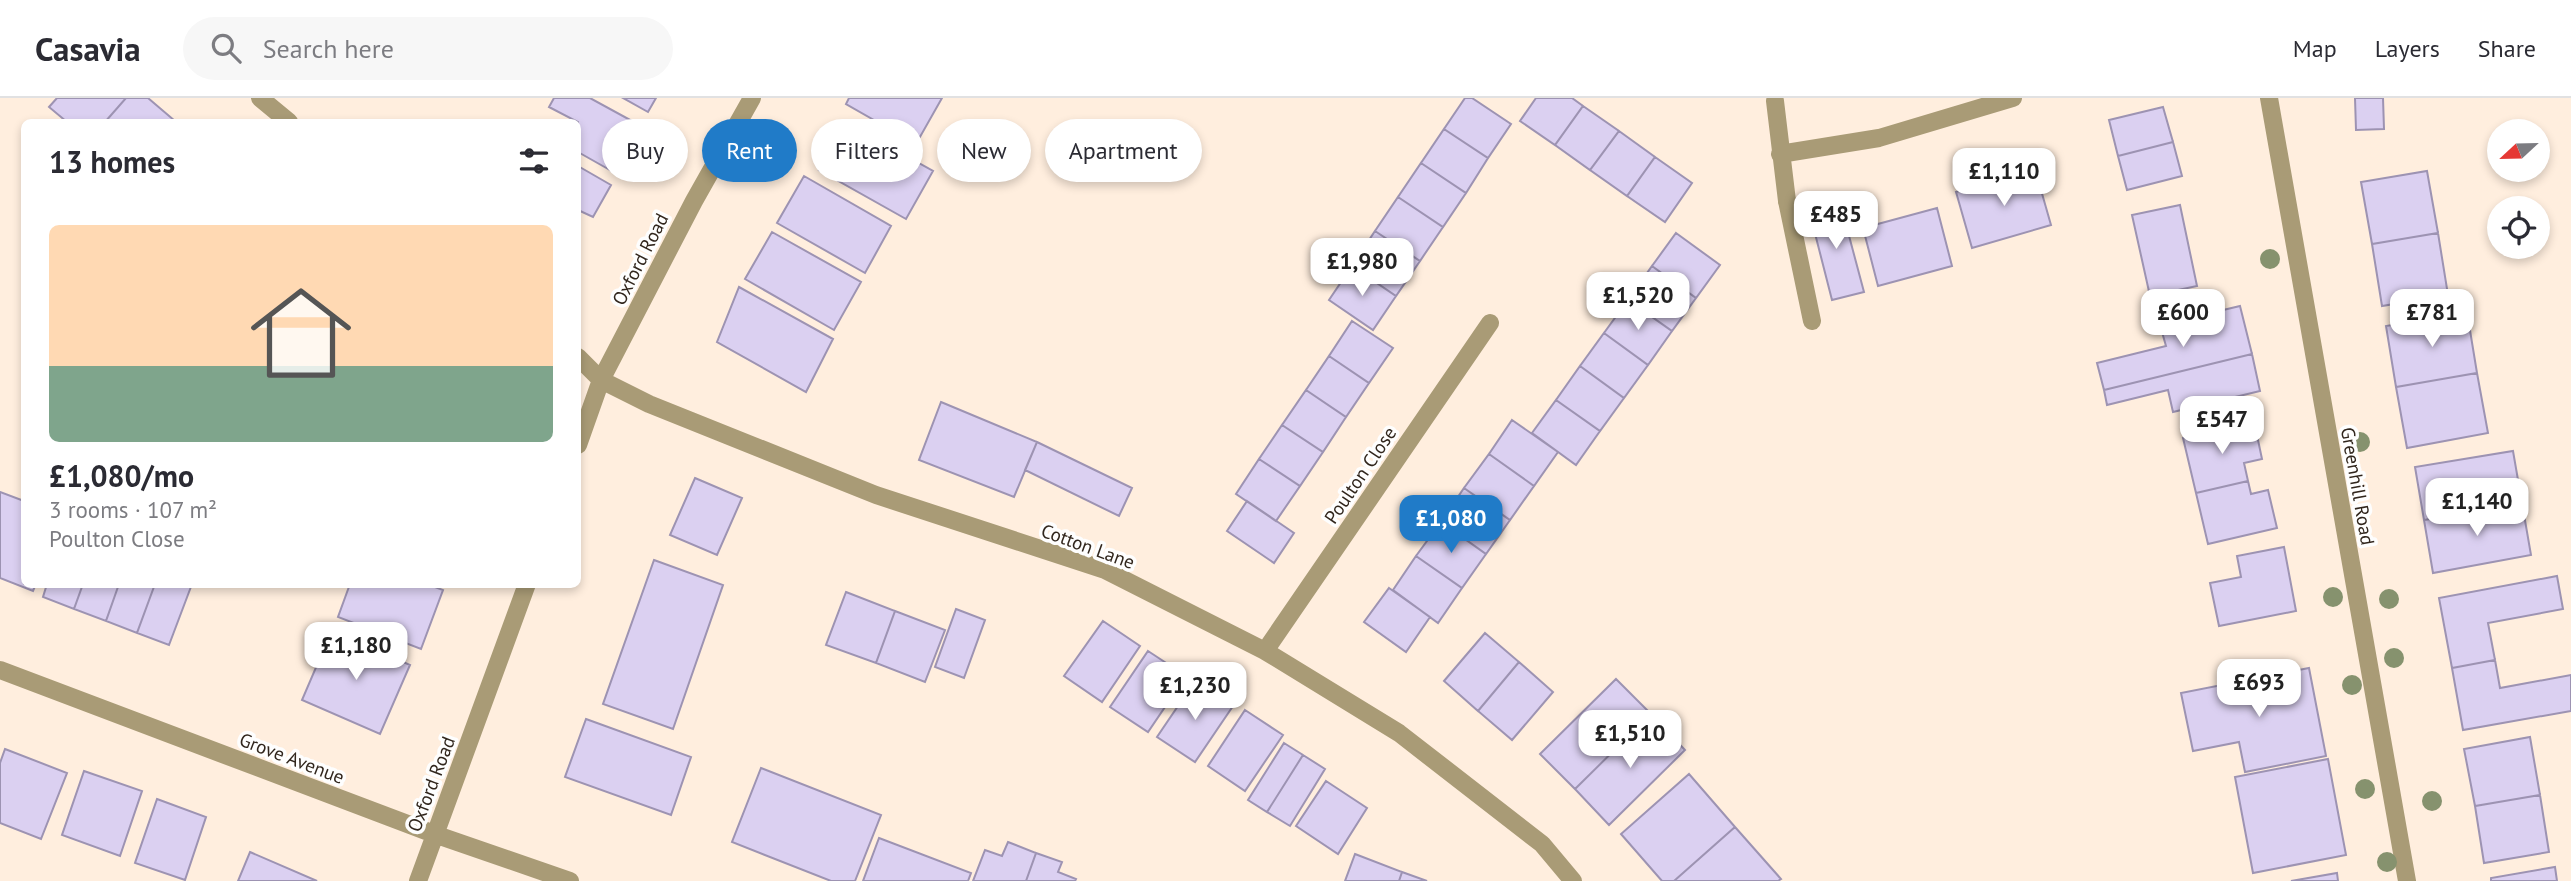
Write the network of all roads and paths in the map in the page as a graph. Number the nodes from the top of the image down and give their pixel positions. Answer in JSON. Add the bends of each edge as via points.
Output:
{"nodes":[{"id":1,"x":260,"y":98,"type":"edge"},
{"id":2,"x":752,"y":98,"type":"edge"},
{"id":3,"x":2013,"y":98,"type":"edge"},
{"id":4,"x":2269,"y":98,"type":"edge"},
{"id":5,"x":1775,"y":100,"type":"edge"},
{"id":6,"x":285,"y":119,"type":"edge"},
{"id":7,"x":1780,"y":154,"type":"junction"},
{"id":8,"x":1812,"y":321,"type":"dead end"},
{"id":9,"x":1490,"y":323,"type":"dead end"},
{"id":10,"x":581,"y":359,"type":"edge"},
{"id":11,"x":601,"y":380,"type":"junction"},
{"id":12,"x":581,"y":437,"type":"edge"},
{"id":13,"x":526,"y":588,"type":"edge"},
{"id":14,"x":1265,"y":652,"type":"junction"},
{"id":15,"x":0,"y":670,"type":"edge"},
{"id":16,"x":434,"y":834,"type":"junction"},
{"id":17,"x":418,"y":881,"type":"edge"},
{"id":18,"x":570,"y":881,"type":"edge"},
{"id":19,"x":1573,"y":881,"type":"edge"},
{"id":20,"x":2407,"y":881,"type":"edge"}],
"edges":[{"from":1,"to":6,"type":"street"},
{"from":2,"to":11,"type":"street","name":"Oxford Road"},
{"from":3,"to":7,"type":"street","via":[[1879,138]]},
{"from":4,"to":20,"type":"street","name":"Greenhill Road"},
{"from":5,"to":7,"type":"street"},
{"from":7,"to":8,"type":"street"},
{"from":9,"to":14,"type":"street","name":"Poulton Close"},
{"from":10,"to":11,"type":"street","name":"Cotton Lane"},
{"from":11,"to":12,"type":"street","name":"Oxford Road"},
{"from":11,"to":14,"type":"street","name":"Cotton Lane","via":[[725,436],[876,495],[1105,570]]},
{"from":13,"to":16,"type":"street","name":"Oxford Road"},
{"from":14,"to":19,"type":"street","name":"Cotton Lane","via":[[1399,733],[1542,844]]},
{"from":15,"to":16,"type":"street","name":"Grove Avenue"},
{"from":16,"to":17,"type":"street","name":"Oxford Road"},
{"from":16,"to":18,"type":"street","name":"Grove Avenue"}]}
